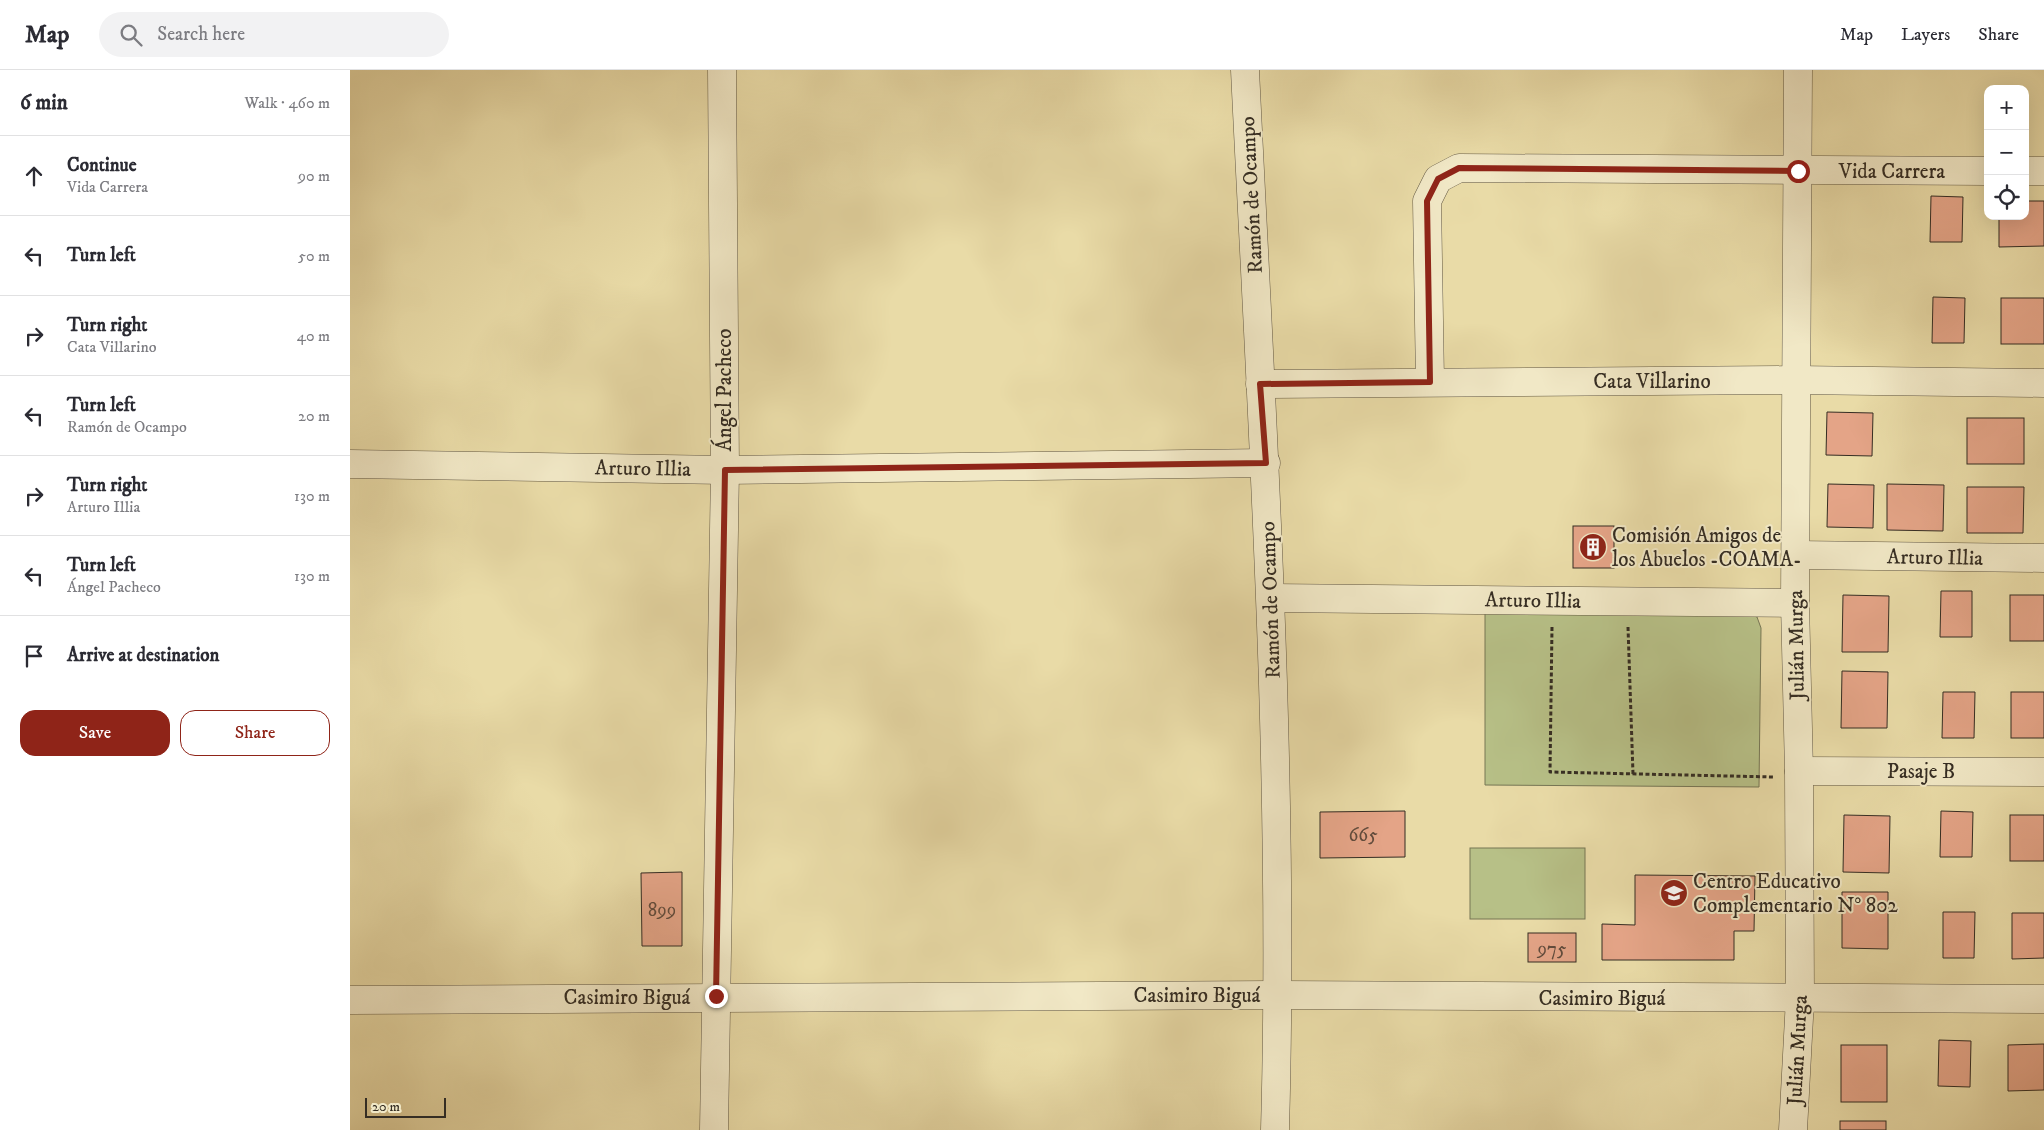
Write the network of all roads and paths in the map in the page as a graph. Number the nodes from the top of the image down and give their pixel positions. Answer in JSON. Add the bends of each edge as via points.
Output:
{"nodes":[{"id":1,"x":722,"y":70,"type":"edge"},
{"id":2,"x":1246,"y":70,"type":"edge"},
{"id":3,"x":1798,"y":70,"type":"edge"},
{"id":4,"x":1798,"y":171,"type":"junction"},
{"id":5,"x":1984,"y":171,"type":"edge"},
{"id":6,"x":2029,"y":171,"type":"edge"},
{"id":7,"x":2044,"y":171,"type":"edge"},
{"id":8,"x":1795,"y":380,"type":"junction"},
{"id":9,"x":1430,"y":382,"type":"junction"},
{"id":10,"x":2044,"y":382,"type":"edge"},
{"id":11,"x":1260,"y":384,"type":"junction"},
{"id":12,"x":1266,"y":463,"type":"junction"},
{"id":13,"x":350,"y":464,"type":"edge"},
{"id":14,"x":725,"y":470,"type":"junction"},
{"id":15,"x":1796,"y":555,"type":"junction"},
{"id":16,"x":2044,"y":558,"type":"edge"},
{"id":17,"x":1271,"y":598,"type":"junction"},
{"id":18,"x":1552,"y":601,"type":"junction"},
{"id":19,"x":1627,"y":602,"type":"junction"},
{"id":20,"x":1794,"y":603,"type":"junction"},
{"id":21,"x":2044,"y":772,"type":"edge"},
{"id":22,"x":1633,"y":774,"type":"junction"},
{"id":23,"x":1799,"y":774,"type":"junction"},
{"id":24,"x":1278,"y":995,"type":"junction"},
{"id":25,"x":716,"y":996,"type":"junction"},
{"id":26,"x":1800,"y":999,"type":"junction"},
{"id":27,"x":2044,"y":999,"type":"edge"},
{"id":28,"x":350,"y":1000,"type":"edge"},
{"id":29,"x":714,"y":1130,"type":"edge"},
{"id":30,"x":1275,"y":1130,"type":"edge"},
{"id":31,"x":1793,"y":1130,"type":"edge"}],
"edges":[{"from":1,"to":14,"type":"street","name":"Ángel Pacheco"},
{"from":2,"to":11,"type":"street","name":"Ramón de Ocampo"},
{"from":3,"to":4,"type":"street","name":"Julián Murga"},
{"from":4,"to":5,"type":"street","name":"Vida Carrera"},
{"from":4,"to":8,"type":"street","name":"Julián Murga"},
{"from":4,"to":9,"type":"street","name":"Vida Carrera","via":[[1459,168],[1438,179],[1427,201]]},
{"from":6,"to":7,"type":"street"},
{"from":8,"to":9,"type":"street","name":"Cata Villarino"},
{"from":8,"to":10,"type":"street","name":"Cata Villarino"},
{"from":8,"to":15,"type":"street","name":"Julián Murga"},
{"from":9,"to":11,"type":"street","name":"Cata Villarino"},
{"from":11,"to":12,"type":"street","name":"Ramón de Ocampo"},
{"from":12,"to":14,"type":"street","name":"Arturo Illia"},
{"from":12,"to":17,"type":"street","name":"Ramón de Ocampo"},
{"from":13,"to":14,"type":"street","name":"Arturo Illia"},
{"from":14,"to":25,"type":"street","name":"Ángel Pacheco"},
{"from":15,"to":16,"type":"street","name":"Arturo Illia"},
{"from":15,"to":20,"type":"street","name":"Julián Murga"},
{"from":17,"to":18,"type":"street","name":"Arturo Illia"},
{"from":17,"to":24,"type":"street","name":"Ramón de Ocampo"},
{"from":18,"to":19,"type":"street","name":"Arturo Illia"},
{"from":18,"to":22,"type":"path","via":[[1550,772]]},
{"from":19,"to":20,"type":"street","name":"Arturo Illia"},
{"from":19,"to":22,"type":"path"},
{"from":20,"to":23,"type":"street","name":"Julián Murga"},
{"from":21,"to":23,"type":"street","name":"Pasaje B"},
{"from":22,"to":23,"type":"path"},
{"from":23,"to":26,"type":"street","name":"Julián Murga"},
{"from":24,"to":25,"type":"street","name":"Casimiro Biguá"},
{"from":24,"to":26,"type":"street","name":"Casimiro Biguá"},
{"from":24,"to":30,"type":"street","name":"Ramón de Ocampo"},
{"from":25,"to":28,"type":"street","name":"Casimiro Biguá"},
{"from":25,"to":29,"type":"street","name":"Ángel Pacheco"},
{"from":26,"to":27,"type":"street","name":"Casimiro Biguá"},
{"from":26,"to":31,"type":"street","name":"Julián Murga"}]}
